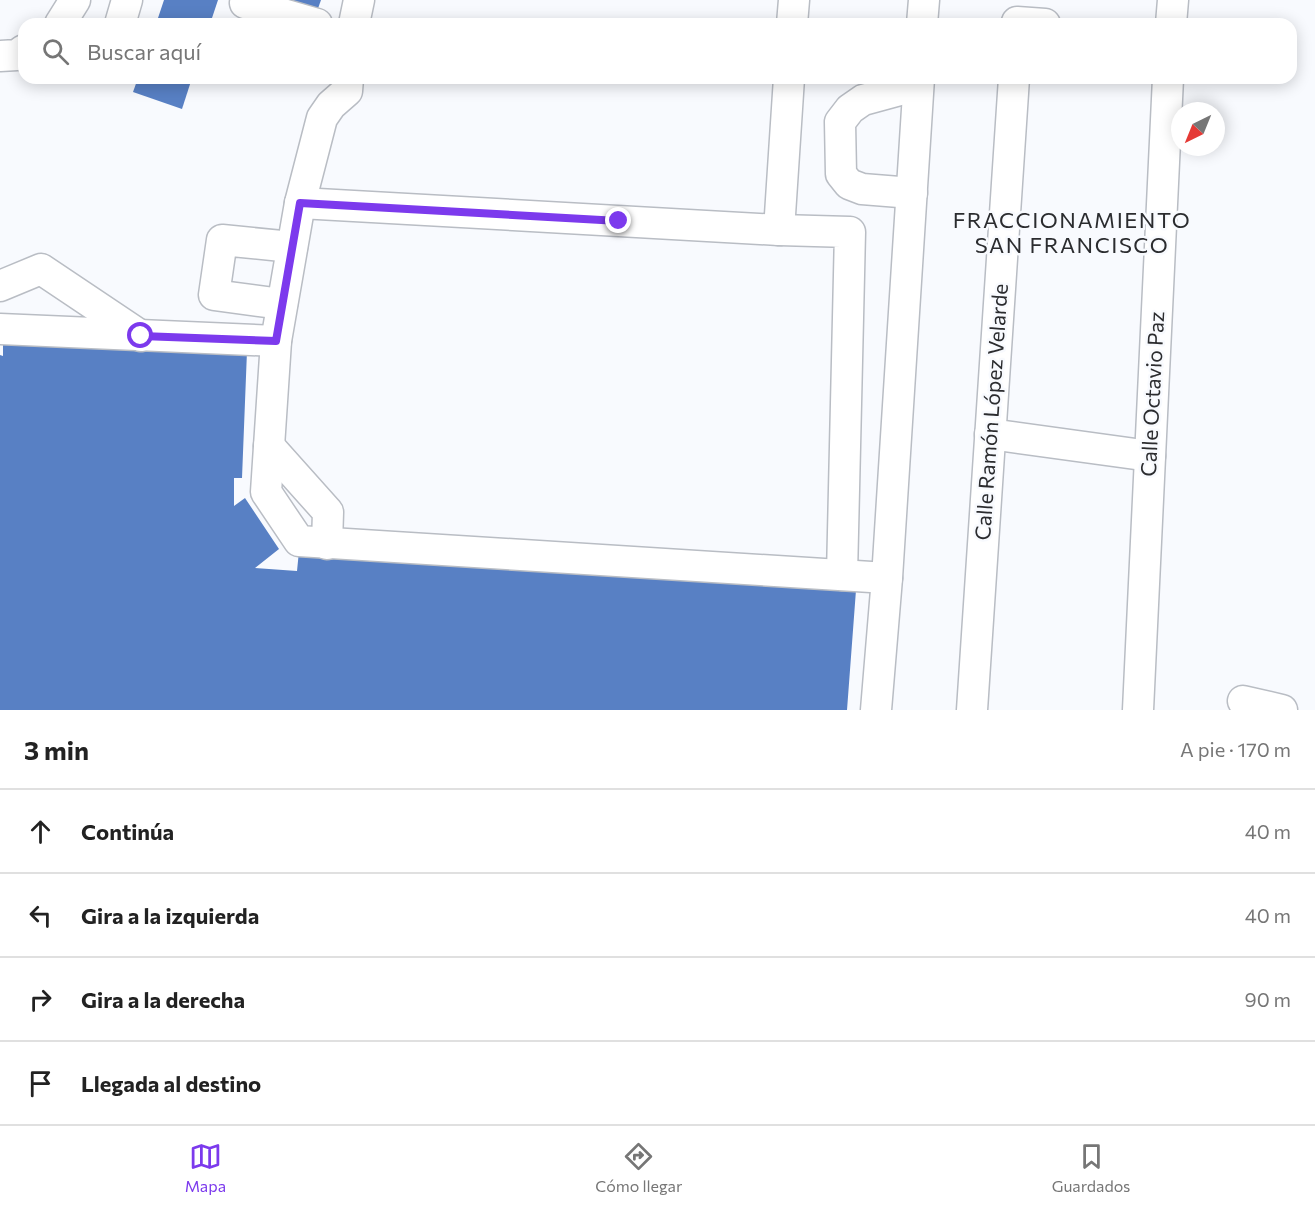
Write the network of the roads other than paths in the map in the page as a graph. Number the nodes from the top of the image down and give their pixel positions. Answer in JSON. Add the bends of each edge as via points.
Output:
{"nodes":[{"id":1,"x":75,"y":0,"type":"edge"},
{"id":2,"x":127,"y":0,"type":"edge"},
{"id":3,"x":246,"y":0,"type":"edge"},
{"id":4,"x":359,"y":0,"type":"edge"},
{"id":5,"x":794,"y":0,"type":"edge"},
{"id":6,"x":924,"y":0,"type":"edge"},
{"id":7,"x":1173,"y":0,"type":"edge"},
{"id":8,"x":64,"y":18,"type":"edge"},
{"id":9,"x":122,"y":18,"type":"edge"},
{"id":10,"x":296,"y":18,"type":"edge"},
{"id":11,"x":355,"y":18,"type":"edge"},
{"id":12,"x":792,"y":18,"type":"edge"},
{"id":13,"x":922,"y":18,"type":"edge"},
{"id":14,"x":1172,"y":18,"type":"edge"},
{"id":15,"x":18,"y":54,"type":"edge"},
{"id":16,"x":0,"y":56,"type":"edge"},
{"id":17,"x":348,"y":84,"type":"edge"},
{"id":18,"x":789,"y":84,"type":"edge"},
{"id":19,"x":913,"y":84,"type":"edge"},
{"id":20,"x":919,"y":84,"type":"edge"},
{"id":21,"x":1014,"y":84,"type":"edge"},
{"id":22,"x":1168,"y":84,"type":"edge"},
{"id":23,"x":912,"y":193,"type":"junction"},
{"id":24,"x":300,"y":203,"type":"junction"},
{"id":25,"x":779,"y":230,"type":"junction"},
{"id":26,"x":292,"y":247,"type":"junction"},
{"id":27,"x":0,"y":286,"type":"edge"},
{"id":28,"x":282,"y":304,"type":"junction"},
{"id":29,"x":0,"y":329,"type":"edge"},
{"id":30,"x":141,"y":336,"type":"junction"},
{"id":31,"x":276,"y":341,"type":"junction"},
{"id":32,"x":990,"y":434,"type":"junction"},
{"id":33,"x":269,"y":446,"type":"junction"},
{"id":34,"x":1150,"y":456,"type":"junction"},
{"id":35,"x":327,"y":544,"type":"junction"},
{"id":36,"x":842,"y":575,"type":"junction"},
{"id":37,"x":887,"y":578,"type":"junction"},
{"id":38,"x":1243,"y":701,"type":"dead end"},
{"id":39,"x":876,"y":710,"type":"edge"},
{"id":40,"x":972,"y":710,"type":"edge"},
{"id":41,"x":1138,"y":710,"type":"edge"},
{"id":42,"x":1282,"y":710,"type":"edge"}],
"edges":[{"from":1,"to":8,"type":"street"},
{"from":2,"to":9,"type":"street"},
{"from":3,"to":10,"type":"street","via":[[245,3]]},
{"from":4,"to":11,"type":"street"},
{"from":5,"to":12,"type":"street"},
{"from":6,"to":13,"type":"street"},
{"from":7,"to":14,"type":"street"},
{"from":15,"to":16,"type":"street"},
{"from":17,"to":24,"type":"street","via":[[347,91],[322,118]]},
{"from":18,"to":25,"type":"street"},
{"from":19,"to":23,"type":"street","via":[[863,100],[840,122],[841,174],[849,184],[862,189]]},
{"from":20,"to":23,"type":"street"},
{"from":21,"to":32,"type":"street","name":"Calle Ramón López Velarde"},
{"from":22,"to":34,"type":"street","name":"Calle Octavio Paz"},
{"from":23,"to":37,"type":"street"},
{"from":24,"to":25,"type":"street"},
{"from":24,"to":26,"type":"street"},
{"from":25,"to":36,"type":"street","via":[[850,232]]},
{"from":26,"to":28,"type":"street"},
{"from":26,"to":28,"type":"street","via":[[222,240],[214,295]]},
{"from":27,"to":30,"type":"street","via":[[40,269]]},
{"from":28,"to":31,"type":"street"},
{"from":29,"to":30,"type":"street"},
{"from":30,"to":31,"type":"street"},
{"from":31,"to":33,"type":"street"},
{"from":32,"to":34,"type":"street"},
{"from":32,"to":40,"type":"street","name":"Calle Ramón López Velarde"},
{"from":33,"to":35,"type":"street","via":[[328,512]]},
{"from":33,"to":35,"type":"street","via":[[266,492],[299,541]]},
{"from":34,"to":41,"type":"street","name":"Calle Octavio Paz"},
{"from":35,"to":36,"type":"street"},
{"from":36,"to":37,"type":"street"},
{"from":37,"to":39,"type":"street"},
{"from":38,"to":42,"type":"street"}]}
